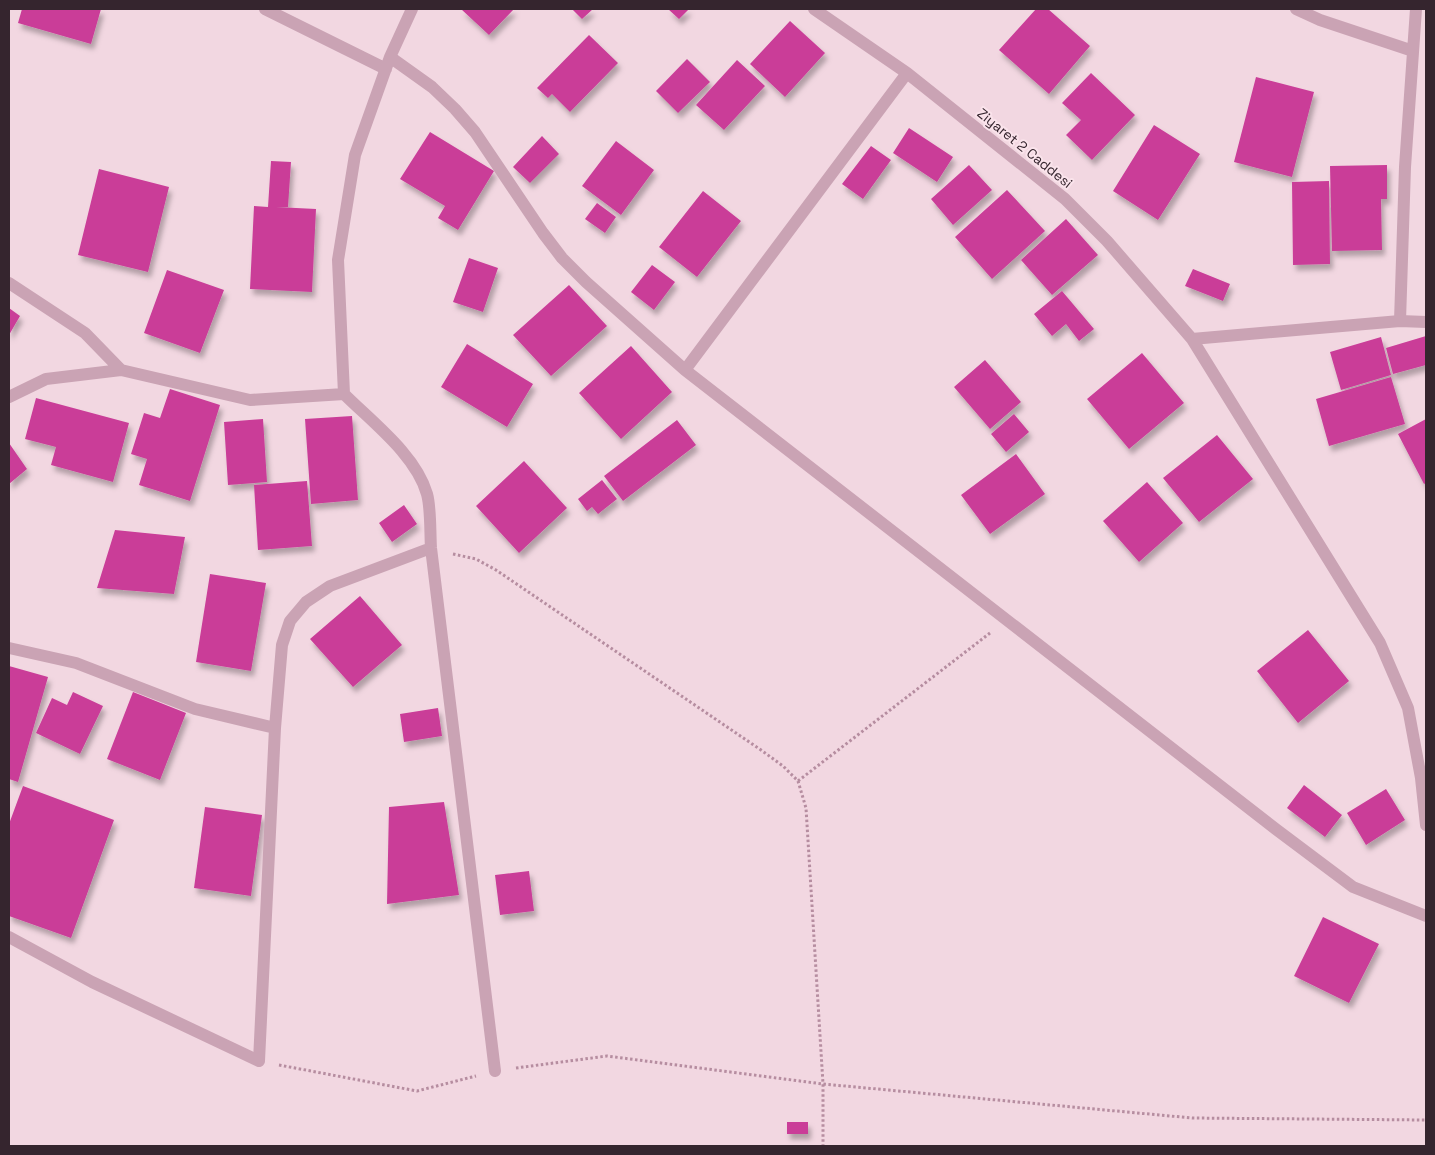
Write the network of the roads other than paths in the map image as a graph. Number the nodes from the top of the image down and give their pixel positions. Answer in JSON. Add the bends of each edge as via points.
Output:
{"nodes":[{"id":1,"x":265,"y":9,"type":"edge"},
{"id":2,"x":412,"y":9,"type":"edge"},
{"id":3,"x":814,"y":9,"type":"edge"},
{"id":4,"x":1296,"y":9,"type":"edge"},
{"id":5,"x":1416,"y":9,"type":"edge"},
{"id":6,"x":1413,"y":51,"type":"junction"},
{"id":7,"x":388,"y":63,"type":"junction"},
{"id":8,"x":907,"y":73,"type":"junction"},
{"id":9,"x":9,"y":283,"type":"edge"},
{"id":10,"x":1400,"y":321,"type":"junction"},
{"id":11,"x":1426,"y":322,"type":"edge"},
{"id":12,"x":1192,"y":339,"type":"junction"},
{"id":13,"x":121,"y":370,"type":"junction"},
{"id":14,"x":685,"y":370,"type":"junction"},
{"id":15,"x":344,"y":394,"type":"junction"},
{"id":16,"x":9,"y":397,"type":"edge"},
{"id":17,"x":431,"y":548,"type":"junction"},
{"id":18,"x":9,"y":648,"type":"edge"},
{"id":19,"x":275,"y":728,"type":"junction"},
{"id":20,"x":1426,"y":824,"type":"edge"},
{"id":21,"x":1426,"y":916,"type":"edge"},
{"id":22,"x":9,"y":937,"type":"edge"},
{"id":23,"x":495,"y":1071,"type":"road end"}],
"edges":[{"from":1,"to":7,"type":"street"},
{"from":2,"to":7,"type":"street"},
{"from":3,"to":8,"type":"street","name":"Ziyaret 2 Caddesi"},
{"from":4,"to":6,"type":"street"},
{"from":5,"to":6,"type":"street"},
{"from":6,"to":10,"type":"street"},
{"from":7,"to":14,"type":"street","via":[[432,87],[455,109],[475,132],[562,258]]},
{"from":7,"to":15,"type":"street","via":[[355,156],[338,260]]},
{"from":8,"to":12,"type":"street","name":"Ziyaret 2 Caddesi","via":[[1065,199],[1107,241]]},
{"from":8,"to":14,"type":"street"},
{"from":9,"to":13,"type":"street","via":[[85,333]]},
{"from":10,"to":11,"type":"street"},
{"from":10,"to":12,"type":"street"},
{"from":12,"to":20,"type":"street","name":"Ziyaret 2 Caddesi","via":[[1380,643],[1408,708]]},
{"from":13,"to":15,"type":"street","via":[[250,400]]},
{"from":13,"to":16,"type":"street","via":[[46,378]]},
{"from":14,"to":21,"type":"street","via":[[1353,887]]},
{"from":15,"to":17,"type":"street","via":[[406,455],[419,476],[427,495]]},
{"from":17,"to":19,"type":"street","via":[[330,586],[306,602],[290,621],[282,645]]},
{"from":17,"to":23,"type":"street"},
{"from":18,"to":19,"type":"street","via":[[76,663],[195,709]]},
{"from":19,"to":22,"type":"street","via":[[259,1061],[92,982]]}]}
